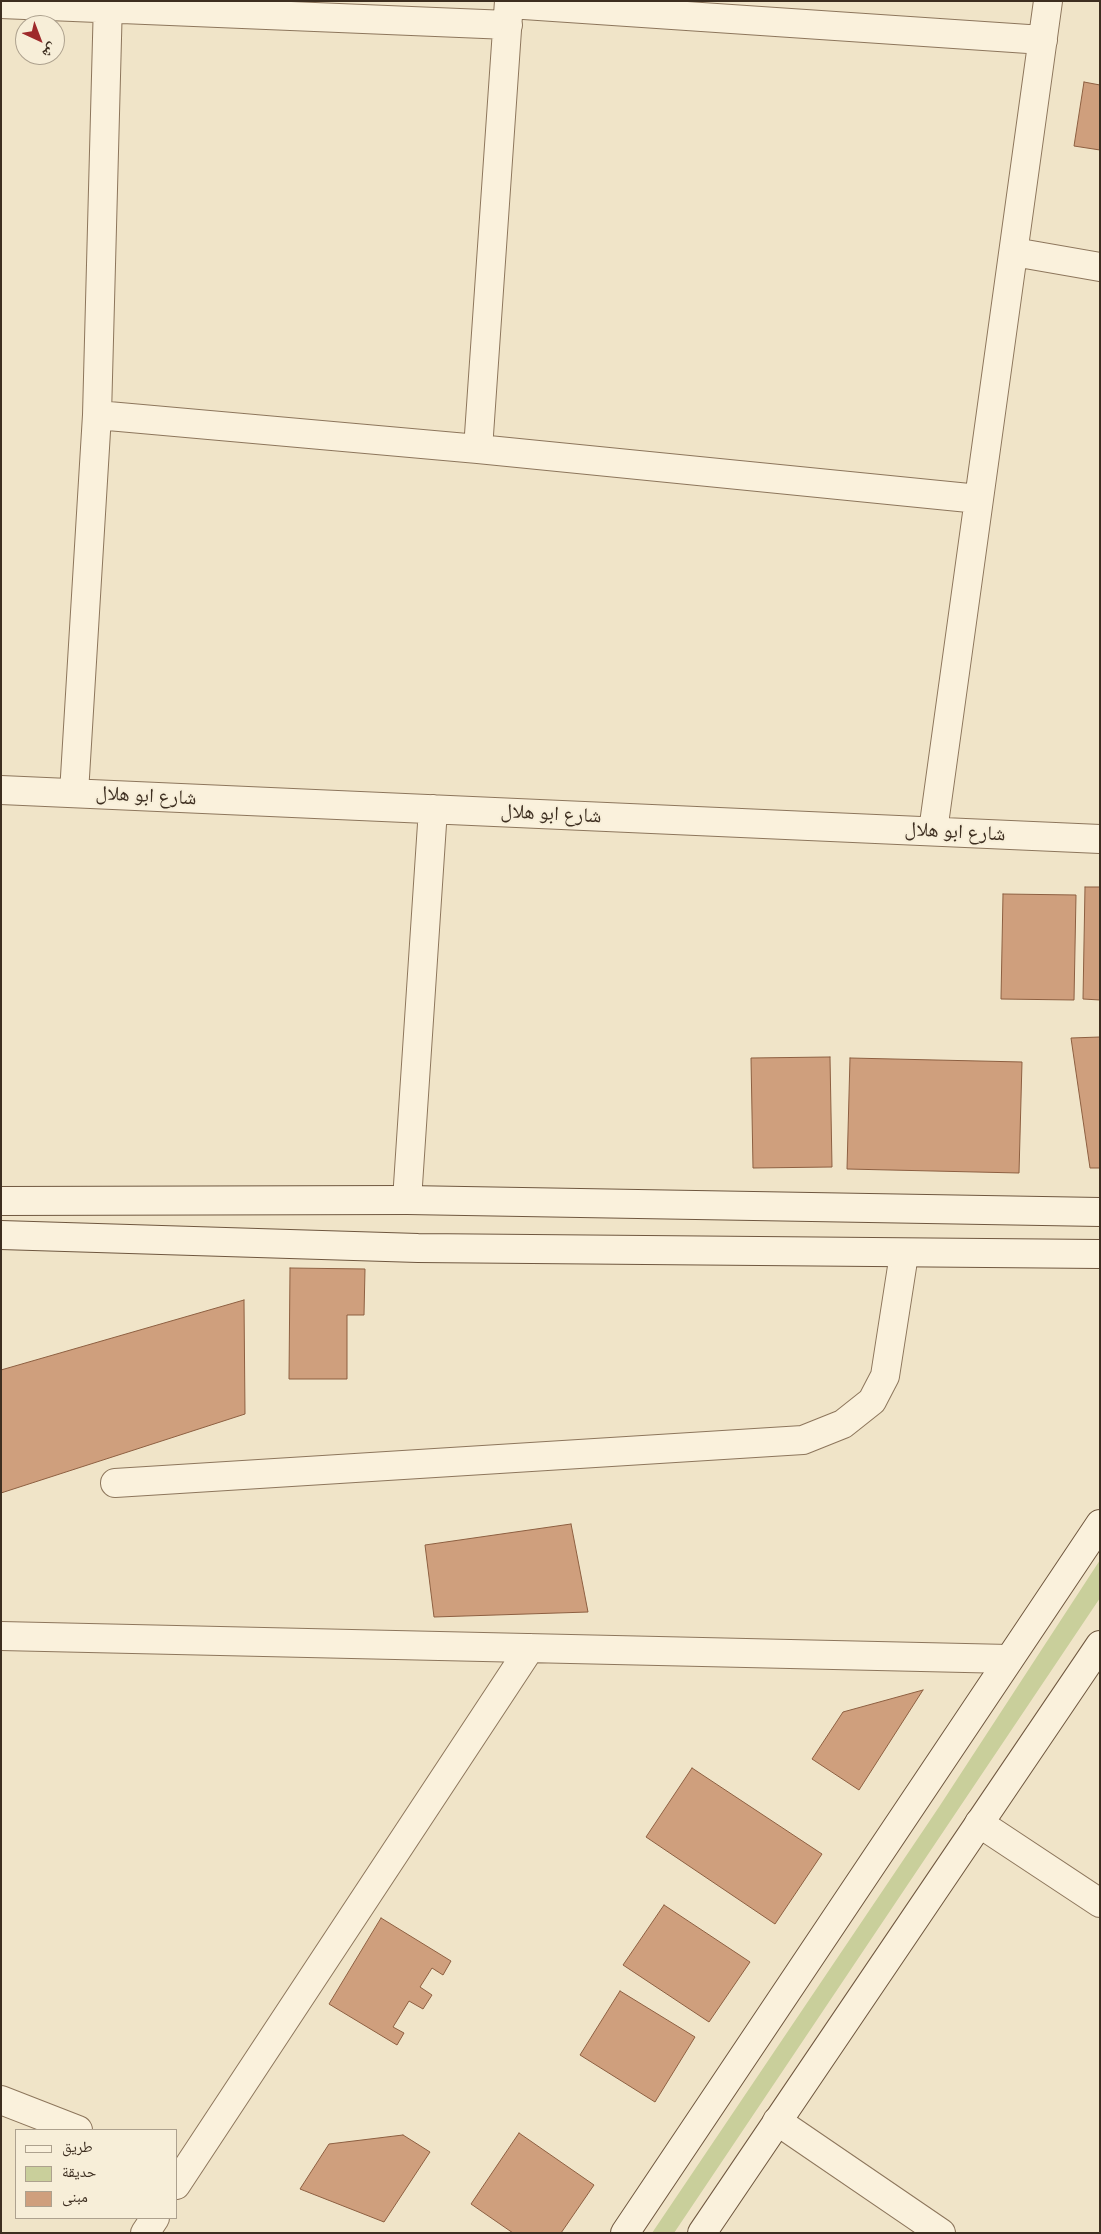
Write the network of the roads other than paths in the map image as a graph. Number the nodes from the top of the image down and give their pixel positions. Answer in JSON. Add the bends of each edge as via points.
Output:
{"nodes":[{"id":1,"x":1048,"y":1,"type":"edge"},
{"id":2,"x":1,"y":4,"type":"edge"},
{"id":3,"x":108,"y":5,"type":"edge"},
{"id":4,"x":509,"y":10,"type":"edge"},
{"id":5,"x":1043,"y":40,"type":"junction"},
{"id":6,"x":1014,"y":252,"type":"junction"},
{"id":7,"x":1100,"y":267,"type":"edge"},
{"id":8,"x":97,"y":415,"type":"junction"},
{"id":9,"x":478,"y":448,"type":"junction"},
{"id":10,"x":979,"y":499,"type":"junction"},
{"id":11,"x":1,"y":790,"type":"edge"},
{"id":12,"x":74,"y":793,"type":"junction"},
{"id":13,"x":433,"y":809,"type":"junction"},
{"id":14,"x":933,"y":831,"type":"junction"},
{"id":15,"x":1100,"y":839,"type":"edge"},
{"id":16,"x":407,"y":1200,"type":"junction"},
{"id":17,"x":1,"y":1201,"type":"edge"},
{"id":18,"x":1100,"y":1212,"type":"edge"},
{"id":19,"x":1,"y":1235,"type":"edge"},
{"id":20,"x":904,"y":1254,"type":"junction"},
{"id":21,"x":1100,"y":1254,"type":"edge"},
{"id":22,"x":115,"y":1483,"type":"dead end"},
{"id":23,"x":1100,"y":1524,"type":"edge"},
{"id":24,"x":1,"y":1636,"type":"edge"},
{"id":25,"x":1100,"y":1645,"type":"edge"},
{"id":26,"x":530,"y":1648,"type":"junction"},
{"id":27,"x":1010,"y":1659,"type":"junction"},
{"id":28,"x":979,"y":1823,"type":"junction"},
{"id":29,"x":1100,"y":1903,"type":"edge"},
{"id":30,"x":1,"y":2100,"type":"edge"},
{"id":31,"x":777,"y":2121,"type":"junction"},
{"id":32,"x":75,"y":2129,"type":"edge"},
{"id":33,"x":179,"y":2175,"type":"edge"},
{"id":34,"x":154,"y":2219,"type":"edge"},
{"id":35,"x":145,"y":2233,"type":"edge"},
{"id":36,"x":626,"y":2233,"type":"edge"},
{"id":37,"x":702,"y":2233,"type":"edge"},
{"id":38,"x":941,"y":2233,"type":"edge"}],
"edges":[{"from":1,"to":5,"type":"street"},
{"from":2,"to":3,"type":"street"},
{"from":3,"to":4,"type":"street"},
{"from":3,"to":8,"type":"street"},
{"from":4,"to":5,"type":"street"},
{"from":4,"to":9,"type":"street"},
{"from":5,"to":6,"type":"street"},
{"from":6,"to":7,"type":"street"},
{"from":6,"to":10,"type":"street"},
{"from":8,"to":9,"type":"street"},
{"from":8,"to":12,"type":"street"},
{"from":9,"to":10,"type":"street"},
{"from":10,"to":14,"type":"street"},
{"from":11,"to":12,"type":"street","name":"شارع ابو هلال"},
{"from":12,"to":13,"type":"street","name":"شارع ابو هلال"},
{"from":13,"to":14,"type":"street","name":"شارع ابو هلال"},
{"from":13,"to":16,"type":"street"},
{"from":14,"to":15,"type":"street","name":"شارع ابو هلال"},
{"from":16,"to":17,"type":"street"},
{"from":16,"to":18,"type":"street"},
{"from":19,"to":20,"type":"street","via":[[418,1248]]},
{"from":20,"to":21,"type":"street"},
{"from":20,"to":22,"type":"street","via":[[885,1376],[872,1401],[843,1424],[803,1440]]},
{"from":23,"to":27,"type":"street"},
{"from":24,"to":26,"type":"street"},
{"from":25,"to":28,"type":"street"},
{"from":26,"to":27,"type":"street"},
{"from":26,"to":33,"type":"street"},
{"from":27,"to":36,"type":"street"},
{"from":28,"to":29,"type":"street"},
{"from":28,"to":31,"type":"street"},
{"from":30,"to":32,"type":"street"},
{"from":31,"to":37,"type":"street"},
{"from":31,"to":38,"type":"street"},
{"from":34,"to":35,"type":"street"}]}
